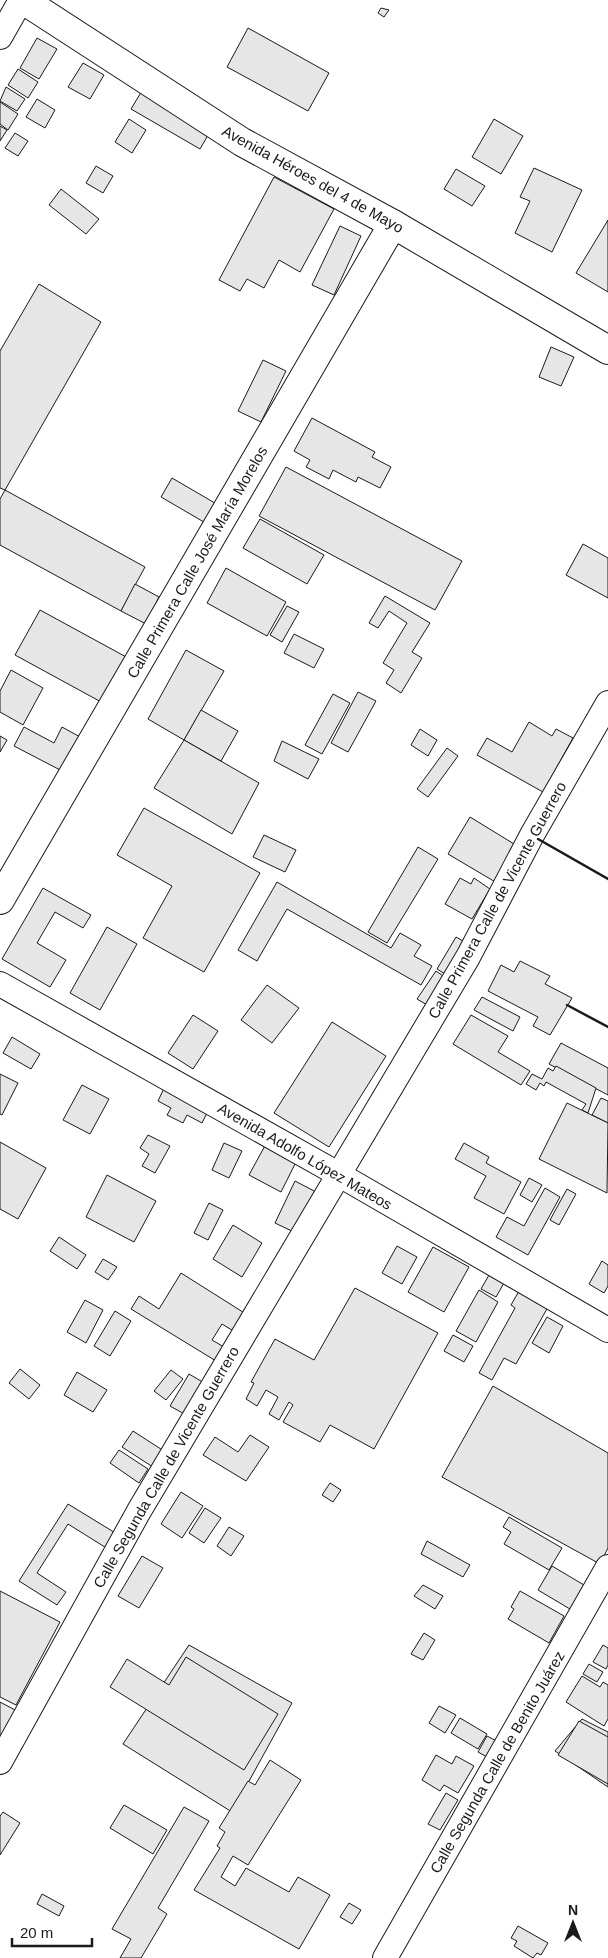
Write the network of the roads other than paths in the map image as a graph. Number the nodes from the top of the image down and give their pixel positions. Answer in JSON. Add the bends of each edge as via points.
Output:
{"nodes":[{"id":1,"x":22,"y":0,"type":"edge"},
{"id":2,"x":0,"y":37,"type":"edge"},
{"id":3,"x":393,"y":224,"type":"junction"},
{"id":4,"x":608,"y":350,"type":"edge"},
{"id":5,"x":608,"y":703,"type":"edge"},
{"id":6,"x":0,"y":900,"type":"edge"},
{"id":7,"x":0,"y":984,"type":"edge"},
{"id":8,"x":338,"y":1174,"type":"junction"},
{"id":9,"x":608,"y":1330,"type":"edge"},
{"id":10,"x":608,"y":1567,"type":"edge"},
{"id":11,"x":0,"y":1762,"type":"edge"},
{"id":12,"x":385,"y":1958,"type":"edge"}],
"edges":[{"from":1,"to":2,"type":"street"},
{"from":1,"to":3,"type":"street","name":"Avenida Héroes del 4 de Mayo","via":[[242,142]]},
{"from":3,"to":4,"type":"street","name":"Avenida Héroes del 4 de Mayo"},
{"from":3,"to":6,"type":"street","name":"Calle Primera Calle José María Morelos"},
{"from":5,"to":8,"type":"street","name":"Calle Primera Calle de Vicente Guerrero","via":[[532,836],[468,958]]},
{"from":7,"to":8,"type":"street","name":"Avenida Adolfo López Mateos"},
{"from":8,"to":9,"type":"street","name":"Avenida Adolfo López Mateos"},
{"from":8,"to":11,"type":"street","name":"Calle Segunda Calle de Vicente Guerrero","via":[[139,1511]]},
{"from":10,"to":12,"type":"street","name":"Calle Segunda Calle de Benito Juárez"}]}
